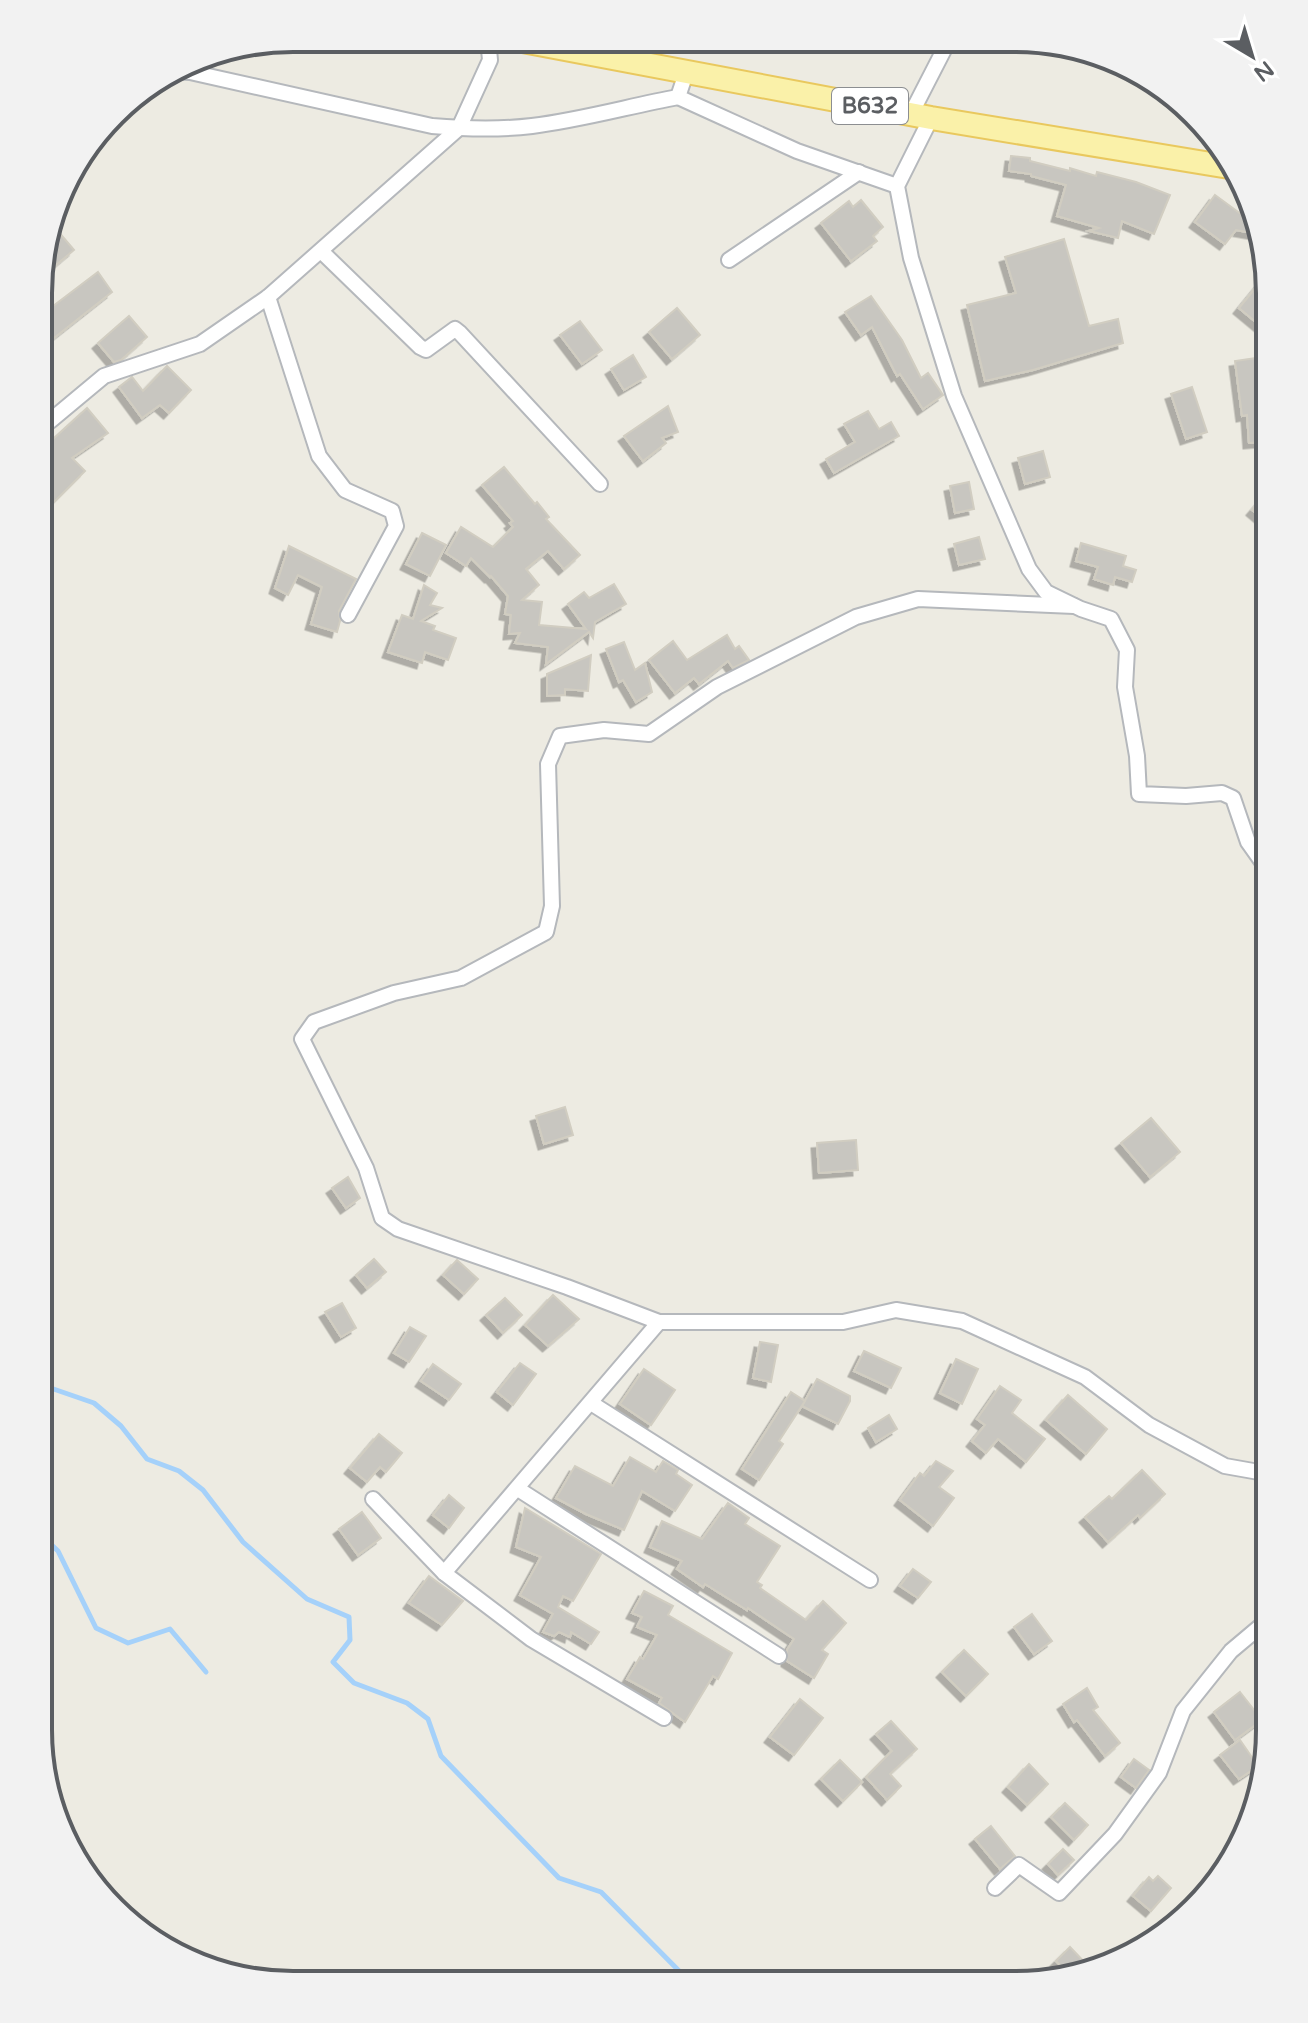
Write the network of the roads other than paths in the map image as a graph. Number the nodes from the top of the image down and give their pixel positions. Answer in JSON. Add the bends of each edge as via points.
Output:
{"nodes":[{"id":1,"x":945,"y":52,"type":"edge"},
{"id":2,"x":489,"y":53,"type":"edge"},
{"id":3,"x":589,"y":53,"type":"edge"},
{"id":4,"x":687,"y":70,"type":"junction"},
{"id":5,"x":195,"y":73,"type":"edge"},
{"id":6,"x":678,"y":97,"type":"junction"},
{"id":7,"x":921,"y":116,"type":"junction"},
{"id":8,"x":459,"y":128,"type":"junction"},
{"id":9,"x":1219,"y":165,"type":"edge"},
{"id":10,"x":859,"y":172,"type":"junction"},
{"id":11,"x":897,"y":186,"type":"junction"},
{"id":12,"x":321,"y":251,"type":"junction"},
{"id":13,"x":729,"y":260,"type":"dead end"},
{"id":14,"x":268,"y":297,"type":"junction"},
{"id":15,"x":52,"y":419,"type":"edge"},
{"id":16,"x":600,"y":484,"type":"dead end"},
{"id":17,"x":1074,"y":606,"type":"junction"},
{"id":18,"x":348,"y":615,"type":"dead end"},
{"id":19,"x":1256,"y":853,"type":"edge"},
{"id":20,"x":659,"y":1322,"type":"junction"},
{"id":21,"x":591,"y":1403,"type":"junction"},
{"id":22,"x":1255,"y":1471,"type":"edge"},
{"id":23,"x":518,"y":1489,"type":"junction"},
{"id":24,"x":373,"y":1499,"type":"dead end"},
{"id":25,"x":444,"y":1573,"type":"junction"},
{"id":26,"x":870,"y":1580,"type":"dead end"},
{"id":27,"x":1255,"y":1631,"type":"edge"},
{"id":28,"x":779,"y":1656,"type":"dead end"},
{"id":29,"x":664,"y":1718,"type":"dead end"},
{"id":30,"x":995,"y":1888,"type":"dead end"}],
"edges":[{"from":1,"to":7,"type":"street"},
{"from":2,"to":8,"type":"street"},
{"from":3,"to":4,"type":"main road","number":"B632"},
{"from":4,"to":6,"type":"street"},
{"from":4,"to":7,"type":"main road","number":"B632"},
{"from":5,"to":8,"type":"street"},
{"from":6,"to":8,"type":"street","via":[[534,126]]},
{"from":6,"to":10,"type":"street","via":[[797,151]]},
{"from":7,"to":9,"type":"main road","number":"B632"},
{"from":7,"to":11,"type":"street"},
{"from":8,"to":12,"type":"street"},
{"from":10,"to":11,"type":"street"},
{"from":10,"to":13,"type":"street"},
{"from":11,"to":17,"type":"street","via":[[911,258],[954,396],[1029,569],[1046,592]]},
{"from":12,"to":14,"type":"street"},
{"from":12,"to":16,"type":"street","via":[[420,347],[432,347],[455,329],[460,333]]},
{"from":14,"to":15,"type":"street","via":[[200,344],[104,376]]},
{"from":14,"to":18,"type":"street","via":[[319,456],[345,490],[395,517],[396,526]]},
{"from":17,"to":19,"type":"street","via":[[1111,619],[1127,650],[1125,687],[1139,794],[1222,793],[1233,798]]},
{"from":17,"to":20,"type":"street","via":[[918,599],[856,617],[717,687],[649,734],[604,730],[560,736],[548,764],[552,906],[546,932],[461,978],[394,993],[314,1022],[302,1039],[366,1168],[382,1218],[398,1229]]},
{"from":20,"to":21,"type":"street"},
{"from":20,"to":22,"type":"street","via":[[843,1322],[896,1310],[962,1321],[1085,1377],[1149,1425],[1225,1466]]},
{"from":21,"to":23,"type":"street"},
{"from":21,"to":26,"type":"street"},
{"from":23,"to":25,"type":"street"},
{"from":23,"to":28,"type":"street"},
{"from":24,"to":25,"type":"street"},
{"from":25,"to":29,"type":"street","via":[[531,1639]]},
{"from":27,"to":30,"type":"street","via":[[1231,1651],[1183,1711],[1159,1773],[1081,1873],[1059,1893],[1019,1865]]}]}
